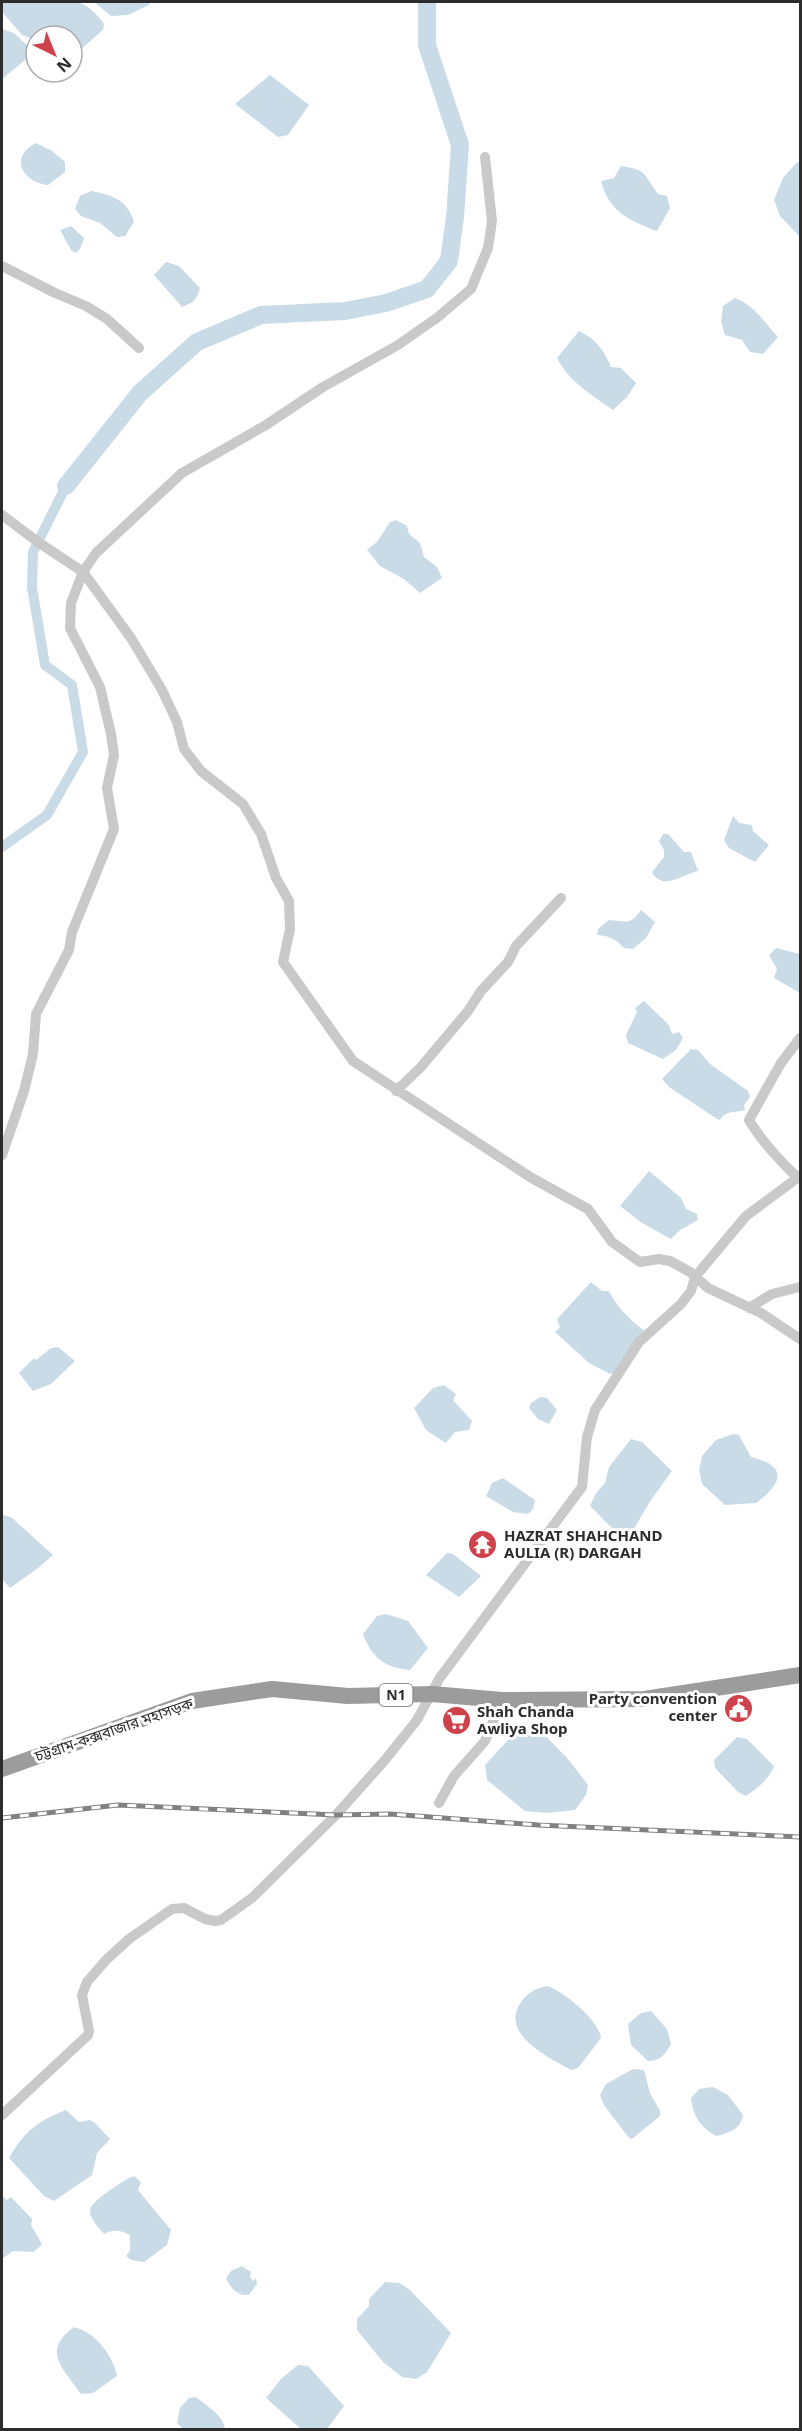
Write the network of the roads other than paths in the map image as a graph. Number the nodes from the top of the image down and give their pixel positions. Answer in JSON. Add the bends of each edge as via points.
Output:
{"nodes":[{"id":1,"x":485,"y":158,"type":"dead end"},
{"id":2,"x":2,"y":266,"type":"edge"},
{"id":3,"x":139,"y":348,"type":"dead end"},
{"id":4,"x":2,"y":515,"type":"edge"},
{"id":5,"x":83,"y":572,"type":"junction"},
{"id":6,"x":561,"y":898,"type":"dead end"},
{"id":7,"x":801,"y":1038,"type":"edge"},
{"id":8,"x":396,"y":1091,"type":"junction"},
{"id":9,"x":2,"y":1155,"type":"edge"},
{"id":10,"x":799,"y":1177,"type":"edge"},
{"id":11,"x":695,"y":1277,"type":"junction"},
{"id":12,"x":801,"y":1287,"type":"edge"},
{"id":13,"x":749,"y":1308,"type":"junction"},
{"id":14,"x":801,"y":1339,"type":"edge"},
{"id":15,"x":801,"y":1675,"type":"edge"},
{"id":16,"x":432,"y":1694,"type":"junction"},
{"id":17,"x":502,"y":1701,"type":"junction"},
{"id":18,"x":2,"y":1769,"type":"edge"},
{"id":19,"x":439,"y":1803,"type":"dead end"},
{"id":20,"x":2,"y":2115,"type":"edge"}],
"edges":[{"from":1,"to":5,"type":"street","via":[[492,221],[488,248],[471,289],[398,345],[182,473],[96,553]]},
{"from":2,"to":3,"type":"street","via":[[86,306]]},
{"from":4,"to":5,"type":"street"},
{"from":5,"to":8,"type":"street","via":[[131,638],[162,690],[184,749],[201,771],[243,804],[261,834],[276,878],[289,901],[290,929],[283,962],[352,1061]]},
{"from":5,"to":9,"type":"street","via":[[70,603],[70,628],[100,687],[111,734],[114,755],[107,788],[114,829],[72,932],[69,950],[36,1014],[31,1063]]},
{"from":6,"to":8,"type":"street","via":[[516,946],[508,962],[421,1067]]},
{"from":7,"to":10,"type":"street","via":[[781,1063],[749,1120],[776,1157]]},
{"from":8,"to":11,"type":"street","via":[[530,1177],[588,1209],[612,1242],[640,1262],[670,1261]]},
{"from":10,"to":11,"type":"street","via":[[746,1216]]},
{"from":11,"to":13,"type":"street","via":[[708,1288]]},
{"from":11,"to":16,"type":"street","via":[[681,1304],[639,1342],[595,1410],[587,1437],[582,1486],[439,1679]]},
{"from":12,"to":13,"type":"street","via":[[772,1294]]},
{"from":13,"to":14,"type":"street"},
{"from":15,"to":17,"type":"highway","name":"চট্টগ্রাম-কক্সবাজার মহাসড়ক","number":"N1","via":[[644,1699]]},
{"from":16,"to":17,"type":"highway","name":"চট্টগ্রাম-কক্সবাজার মহাসড়ক","number":"N1"},
{"from":16,"to":18,"type":"highway","name":"চট্টগ্রাম-কক্সবাজার মহাসড়ক","number":"N1","via":[[348,1696],[272,1689],[192,1701]]},
{"from":16,"to":20,"type":"street","via":[[385,1760],[252,1898],[215,1921],[184,1908],[172,1909],[106,1960],[87,1982],[82,1995],[88,2035]]},
{"from":17,"to":19,"type":"street","via":[[485,1742],[454,1776]]}]}
